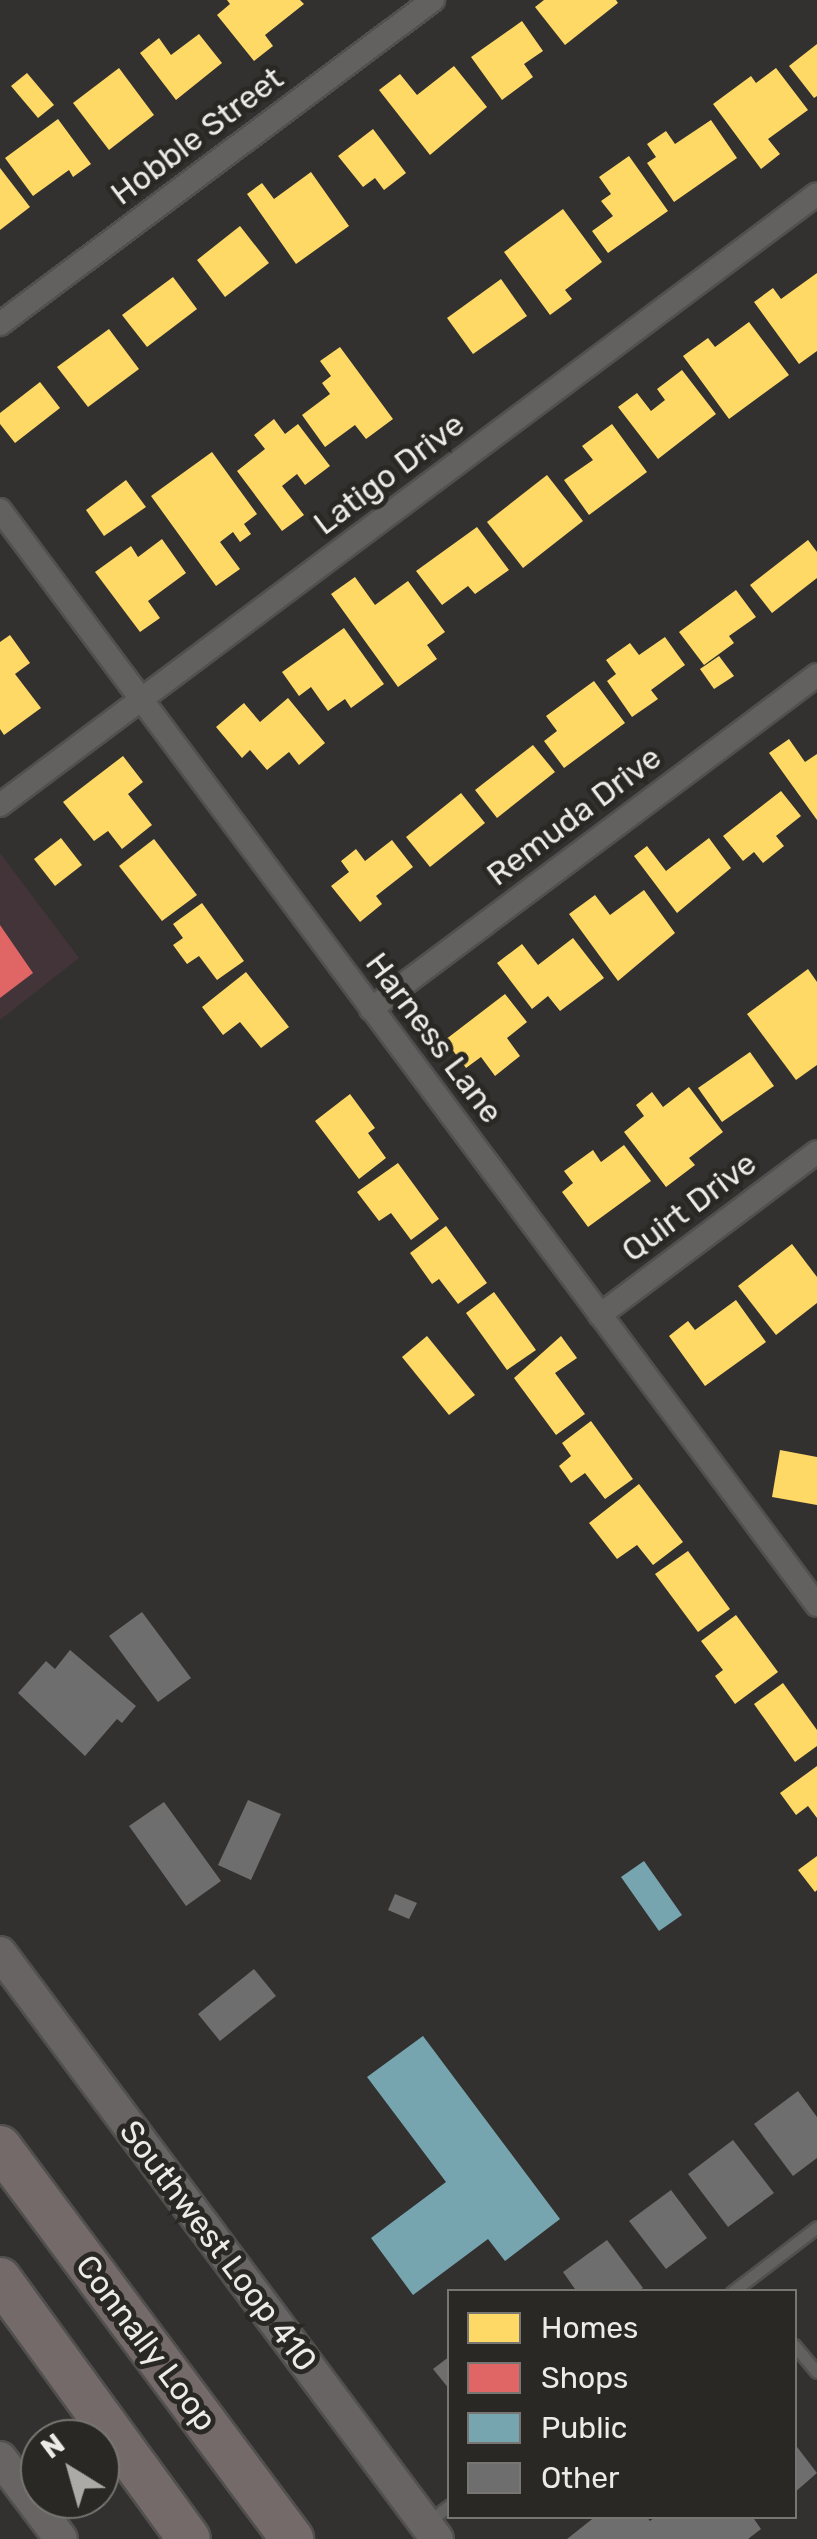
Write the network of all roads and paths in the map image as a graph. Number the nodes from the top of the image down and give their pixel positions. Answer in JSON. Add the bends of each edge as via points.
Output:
{"nodes":[{"id":1,"x":433,"y":0,"type":"edge"},
{"id":2,"x":817,"y":194,"type":"edge"},
{"id":3,"x":0,"y":324,"type":"edge"},
{"id":4,"x":0,"y":510,"type":"edge"},
{"id":5,"x":817,"y":675,"type":"edge"},
{"id":6,"x":142,"y":700,"type":"junction"},
{"id":7,"x":0,"y":805,"type":"edge"},
{"id":8,"x":371,"y":1009,"type":"junction"},
{"id":9,"x":817,"y":1152,"type":"edge"},
{"id":10,"x":600,"y":1314,"type":"junction"},
{"id":11,"x":817,"y":1605,"type":"edge"},
{"id":12,"x":0,"y":1954,"type":"edge"},
{"id":13,"x":0,"y":2146,"type":"edge"},
{"id":14,"x":817,"y":2227,"type":"edge"},
{"id":15,"x":0,"y":2279,"type":"edge"},
{"id":16,"x":748,"y":2287,"type":"edge"},
{"id":17,"x":797,"y":2348,"type":"edge"},
{"id":18,"x":817,"y":2372,"type":"edge"},
{"id":19,"x":0,"y":2458,"type":"edge"},
{"id":20,"x":437,"y":2522,"type":"edge"},
{"id":21,"x":61,"y":2539,"type":"edge"},
{"id":22,"x":188,"y":2539,"type":"edge"},
{"id":23,"x":292,"y":2539,"type":"edge"}],
"edges":[{"from":1,"to":3,"type":"street","name":"Hobble Street"},
{"from":2,"to":6,"type":"street","name":"Latigo Drive"},
{"from":4,"to":6,"type":"street","name":"Harness Lane"},
{"from":5,"to":8,"type":"street","name":"Remuda Drive"},
{"from":6,"to":7,"type":"street","name":"Latigo Drive"},
{"from":6,"to":8,"type":"street","name":"Harness Lane"},
{"from":8,"to":10,"type":"street","name":"Harness Lane"},
{"from":9,"to":10,"type":"street","name":"Quirt Drive"},
{"from":10,"to":11,"type":"street","name":"Harness Lane"},
{"from":12,"to":20,"type":"main road","name":"Southwest Loop 410"},
{"from":13,"to":23,"type":"highway","name":"Connally Loop"},
{"from":14,"to":16,"type":"lane"},
{"from":15,"to":22,"type":"highway"},
{"from":17,"to":18,"type":"lane"},
{"from":19,"to":21,"type":"main road"}]}
